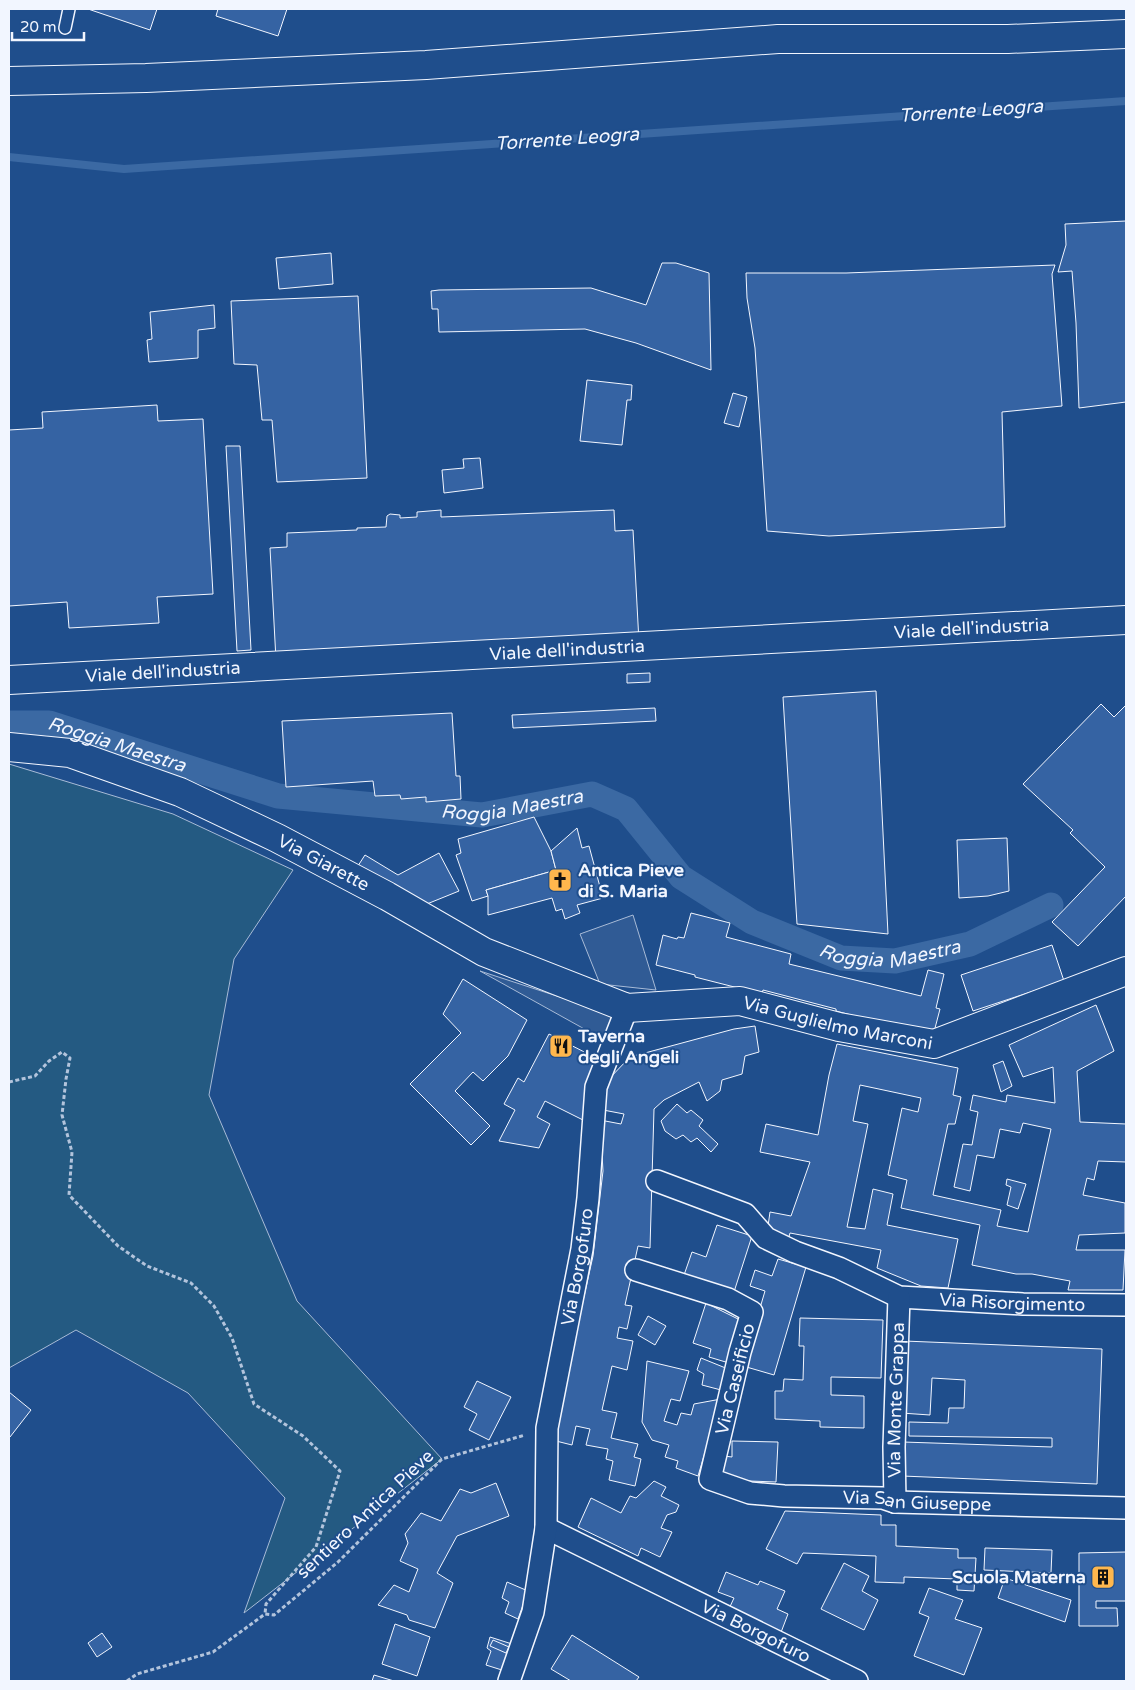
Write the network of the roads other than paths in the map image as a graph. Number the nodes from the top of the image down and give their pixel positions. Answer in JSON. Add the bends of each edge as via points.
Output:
{"nodes":[{"id":1,"x":69,"y":9,"type":"edge"},
{"id":2,"x":66,"y":28,"type":"dead end"},
{"id":3,"x":1126,"y":34,"type":"edge"},
{"id":4,"x":9,"y":81,"type":"edge"},
{"id":5,"x":1126,"y":620,"type":"edge"},
{"id":6,"x":9,"y":680,"type":"edge"},
{"id":7,"x":9,"y":747,"type":"edge"},
{"id":8,"x":1126,"y":971,"type":"edge"},
{"id":9,"x":627,"y":1008,"type":"junction"},
{"id":10,"x":657,"y":1181,"type":"dead end"},
{"id":11,"x":636,"y":1270,"type":"dead end"},
{"id":12,"x":899,"y":1297,"type":"junction"},
{"id":13,"x":1126,"y":1305,"type":"edge"},
{"id":14,"x":710,"y":1479,"type":"joint"},
{"id":15,"x":895,"y":1502,"type":"junction"},
{"id":16,"x":1126,"y":1508,"type":"edge"},
{"id":17,"x":546,"y":1528,"type":"junction"},
{"id":18,"x":509,"y":1681,"type":"edge"},
{"id":19,"x":857,"y":1681,"type":"edge"}],
"edges":[{"from":1,"to":2,"type":"lane"},
{"from":3,"to":4,"type":"street","via":[[1008,39],[778,39],[426,65]]},
{"from":5,"to":6,"type":"street","name":"Viale dell'industria"},
{"from":7,"to":9,"type":"street","name":"Via Giarette","via":[[70,753],[180,792],[277,838],[484,952]]},
{"from":8,"to":9,"type":"street","name":"Via Guglielmo Marconi","via":[[934,1044],[839,1027],[740,1000]]},
{"from":9,"to":17,"type":"street","name":"Via Borgofuro","via":[[596,1087],[582,1249],[547,1428]]},
{"from":10,"to":12,"type":"street","via":[[746,1214],[766,1238]]},
{"from":11,"to":14,"type":"street","name":"Via Caseificio","via":[[728,1299],[752,1312]]},
{"from":12,"to":13,"type":"street","name":"Via Risorgimento","via":[[1023,1304]]},
{"from":12,"to":15,"type":"street","name":"Via Monte Grappa"},
{"from":14,"to":15,"type":"street","name":"Via San Giuseppe","via":[[750,1493],[883,1498]]},
{"from":15,"to":16,"type":"street","name":"Via San Giuseppe"},
{"from":17,"to":18,"type":"street","name":"Via Borgofuro","via":[[533,1612]]},
{"from":17,"to":19,"type":"street","name":"Via Borgofuro"}]}
